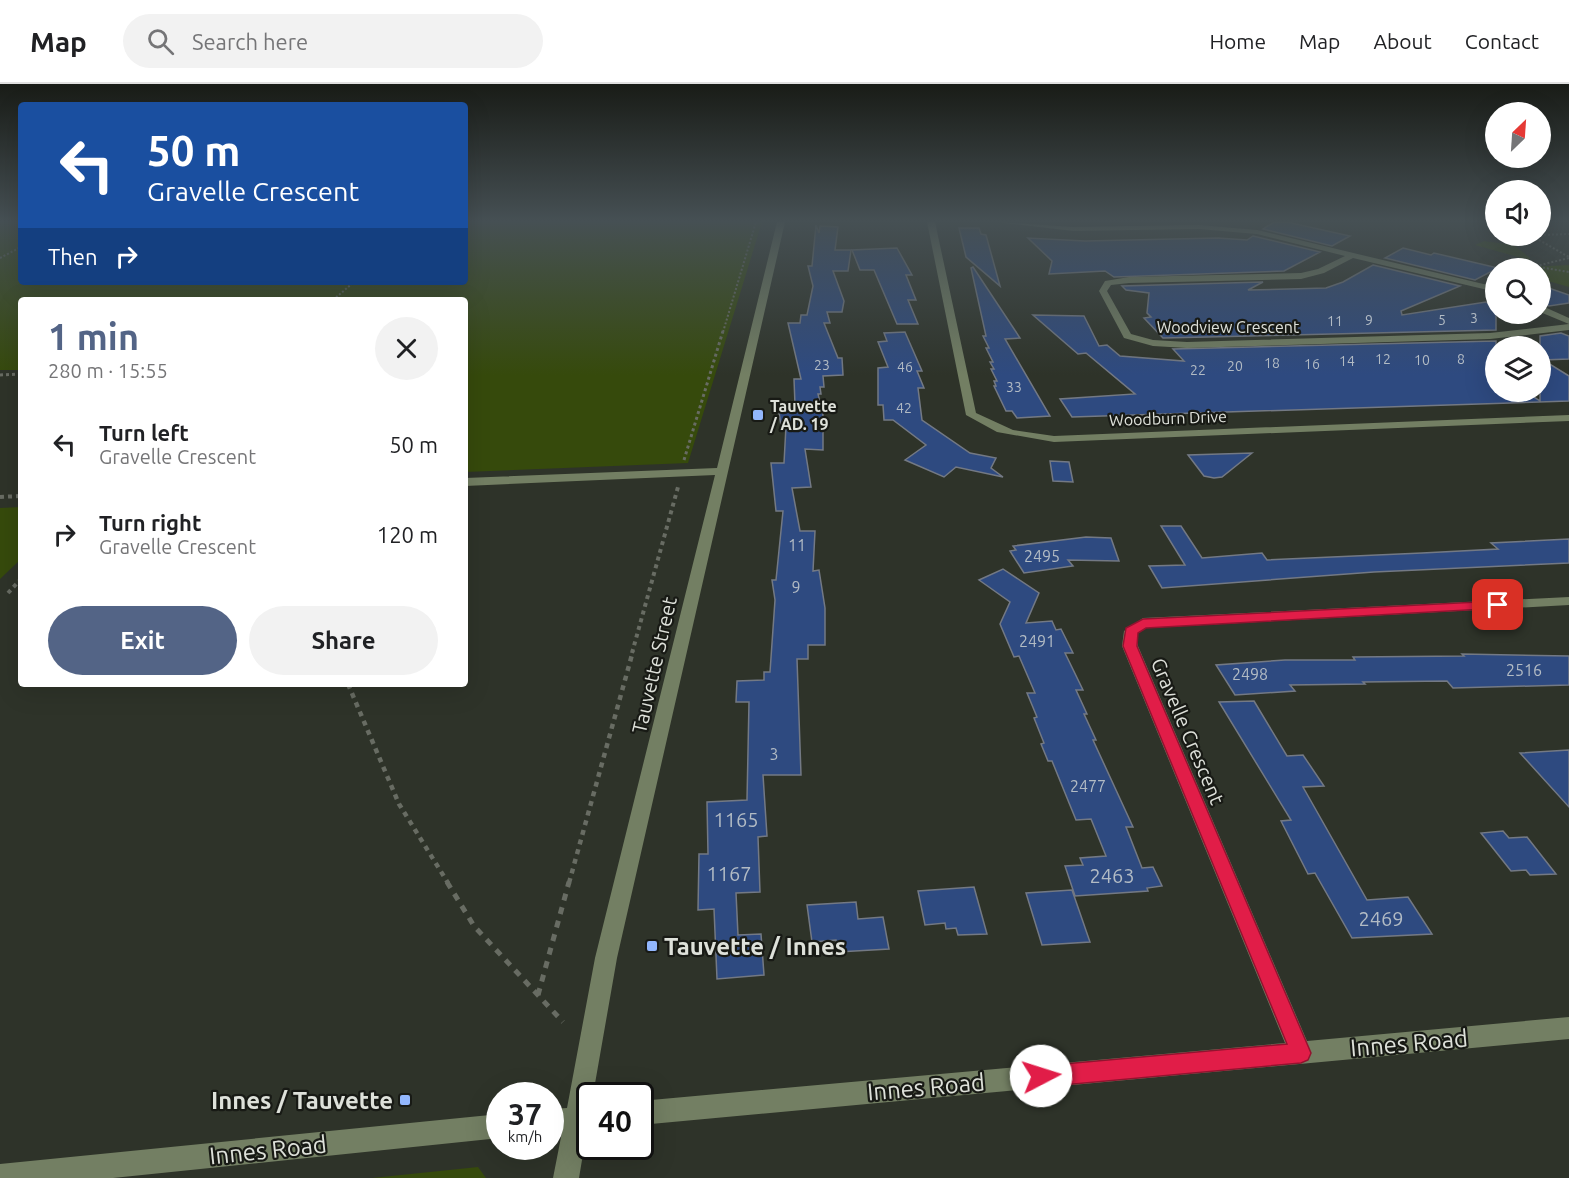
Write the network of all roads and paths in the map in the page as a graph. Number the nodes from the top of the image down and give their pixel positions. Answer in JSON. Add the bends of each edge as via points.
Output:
{"nodes":[{"id":1,"x":741,"y":273,"type":"edge"},
{"id":2,"x":769,"y":273,"type":"edge"},
{"id":3,"x":942,"y":273,"type":"edge"},
{"id":4,"x":1313,"y":273,"type":"edge"},
{"id":5,"x":1429,"y":273,"type":"edge"},
{"id":6,"x":350,"y":285,"type":"edge"},
{"id":7,"x":1485,"y":287,"type":"edge"},
{"id":8,"x":336,"y":297,"type":"edge"},
{"id":9,"x":1551,"y":313,"type":"edge"},
{"id":10,"x":1569,"y":321,"type":"edge"},
{"id":11,"x":1569,"y":327,"type":"edge"},
{"id":12,"x":18,"y":374,"type":"edge"},
{"id":13,"x":0,"y":375,"type":"edge"},
{"id":14,"x":1569,"y":418,"type":"edge"},
{"id":15,"x":722,"y":471,"type":"junction"},
{"id":16,"x":682,"y":473,"type":"junction"},
{"id":17,"x":468,"y":482,"type":"edge"},
{"id":18,"x":18,"y":496,"type":"edge"},
{"id":19,"x":0,"y":497,"type":"edge"},
{"id":20,"x":18,"y":582,"type":"edge"},
{"id":21,"x":8,"y":593,"type":"dead end"},
{"id":22,"x":1569,"y":601,"type":"edge"},
{"id":23,"x":349,"y":687,"type":"edge"},
{"id":24,"x":538,"y":995,"type":"junction"},
{"id":25,"x":563,"y":1022,"type":"dead end"},
{"id":26,"x":1569,"y":1028,"type":"edge"},
{"id":27,"x":1301,"y":1053,"type":"junction"},
{"id":28,"x":587,"y":1082,"type":"edge"},
{"id":29,"x":654,"y":1112,"type":"edge"},
{"id":30,"x":486,"y":1127,"type":"edge"},
{"id":31,"x":576,"y":1140,"type":"edge"},
{"id":32,"x":0,"y":1177,"type":"edge"},
{"id":33,"x":566,"y":1178,"type":"edge"}],
"edges":[{"from":1,"to":16,"type":"path"},
{"from":2,"to":15,"type":"street","name":"Tauvette Street"},
{"from":3,"to":14,"type":"street","name":"Woodburn Drive","via":[[971,415],[1013,435],[1054,439]]},
{"from":4,"to":11,"type":"street","name":"Woodview Crescent","via":[[1129,280],[1108,283],[1103,291],[1127,336],[1153,343],[1490,336]]},
{"from":5,"to":7,"type":"street"},
{"from":6,"to":8,"type":"path"},
{"from":9,"to":10,"type":"street"},
{"from":12,"to":13,"type":"path"},
{"from":15,"to":16,"type":"street"},
{"from":15,"to":28,"type":"street","name":"Tauvette Street","via":[[606,958]]},
{"from":16,"to":17,"type":"street"},
{"from":16,"to":24,"type":"path"},
{"from":18,"to":19,"type":"path"},
{"from":20,"to":21,"type":"path"},
{"from":22,"to":27,"type":"street","name":"Gravelle Crescent","via":[[1143,623],[1131,632],[1130,646]]},
{"from":23,"to":24,"type":"path","via":[[410,826],[474,926]]},
{"from":24,"to":25,"type":"path"},
{"from":26,"to":27,"type":"street","name":"Innes Road"},
{"from":27,"to":29,"type":"street","name":"Innes Road"},
{"from":30,"to":32,"type":"street","name":"Innes Road"},
{"from":31,"to":33,"type":"street","name":"Tauvette Street"}]}
